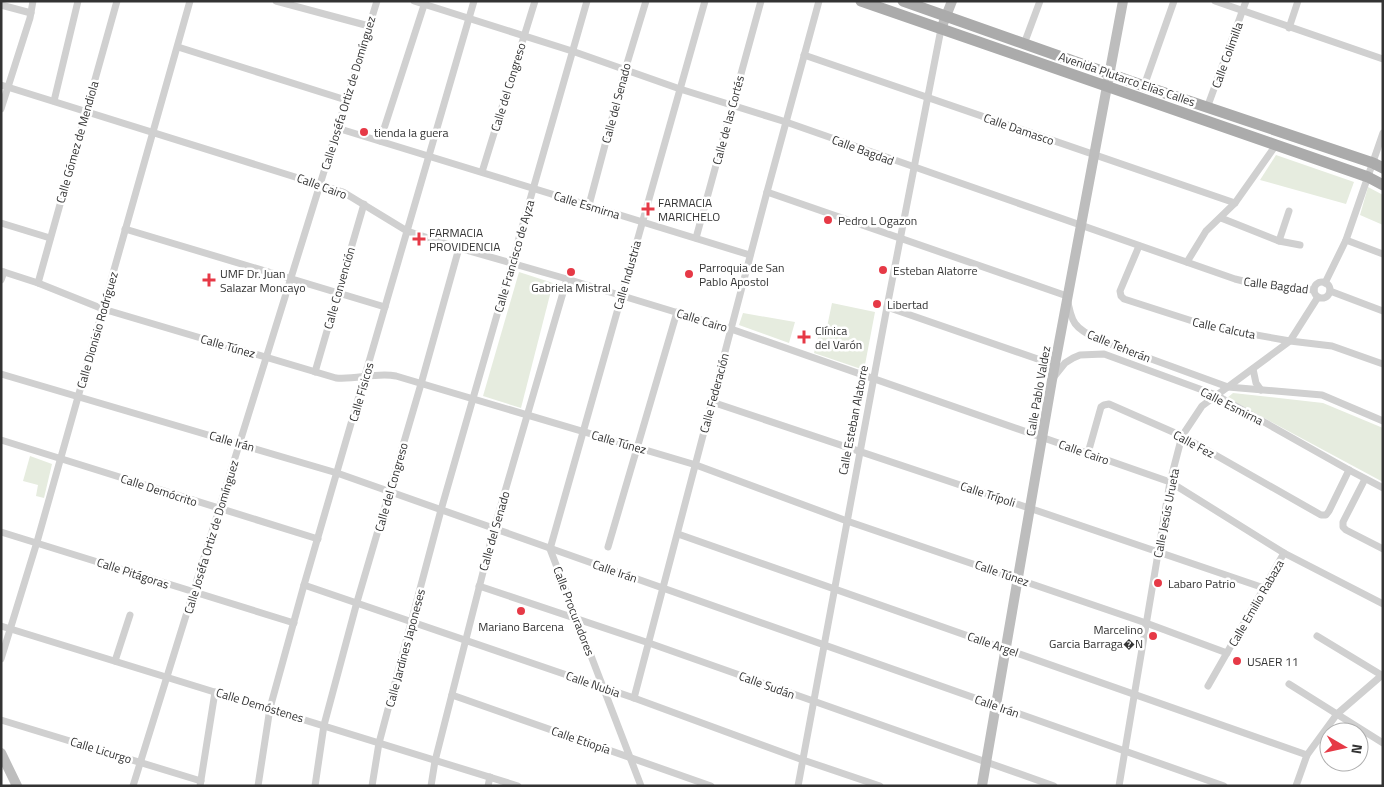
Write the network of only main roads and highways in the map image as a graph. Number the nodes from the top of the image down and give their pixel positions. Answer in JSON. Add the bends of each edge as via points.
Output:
{"nodes":[{"id":1,"x":861,"y":1,"type":"edge"},
{"id":2,"x":903,"y":1,"type":"edge"},
{"id":3,"x":1378,"y":166,"type":"edge"},
{"id":4,"x":1383,"y":185,"type":"edge"}],
"edges":[{"from":1,"to":4,"type":"main road","name":"Avenida Plutarco Elías Calles"},
{"from":2,"to":3,"type":"main road","name":"Avenida Plutarco Elías Calles"}]}
